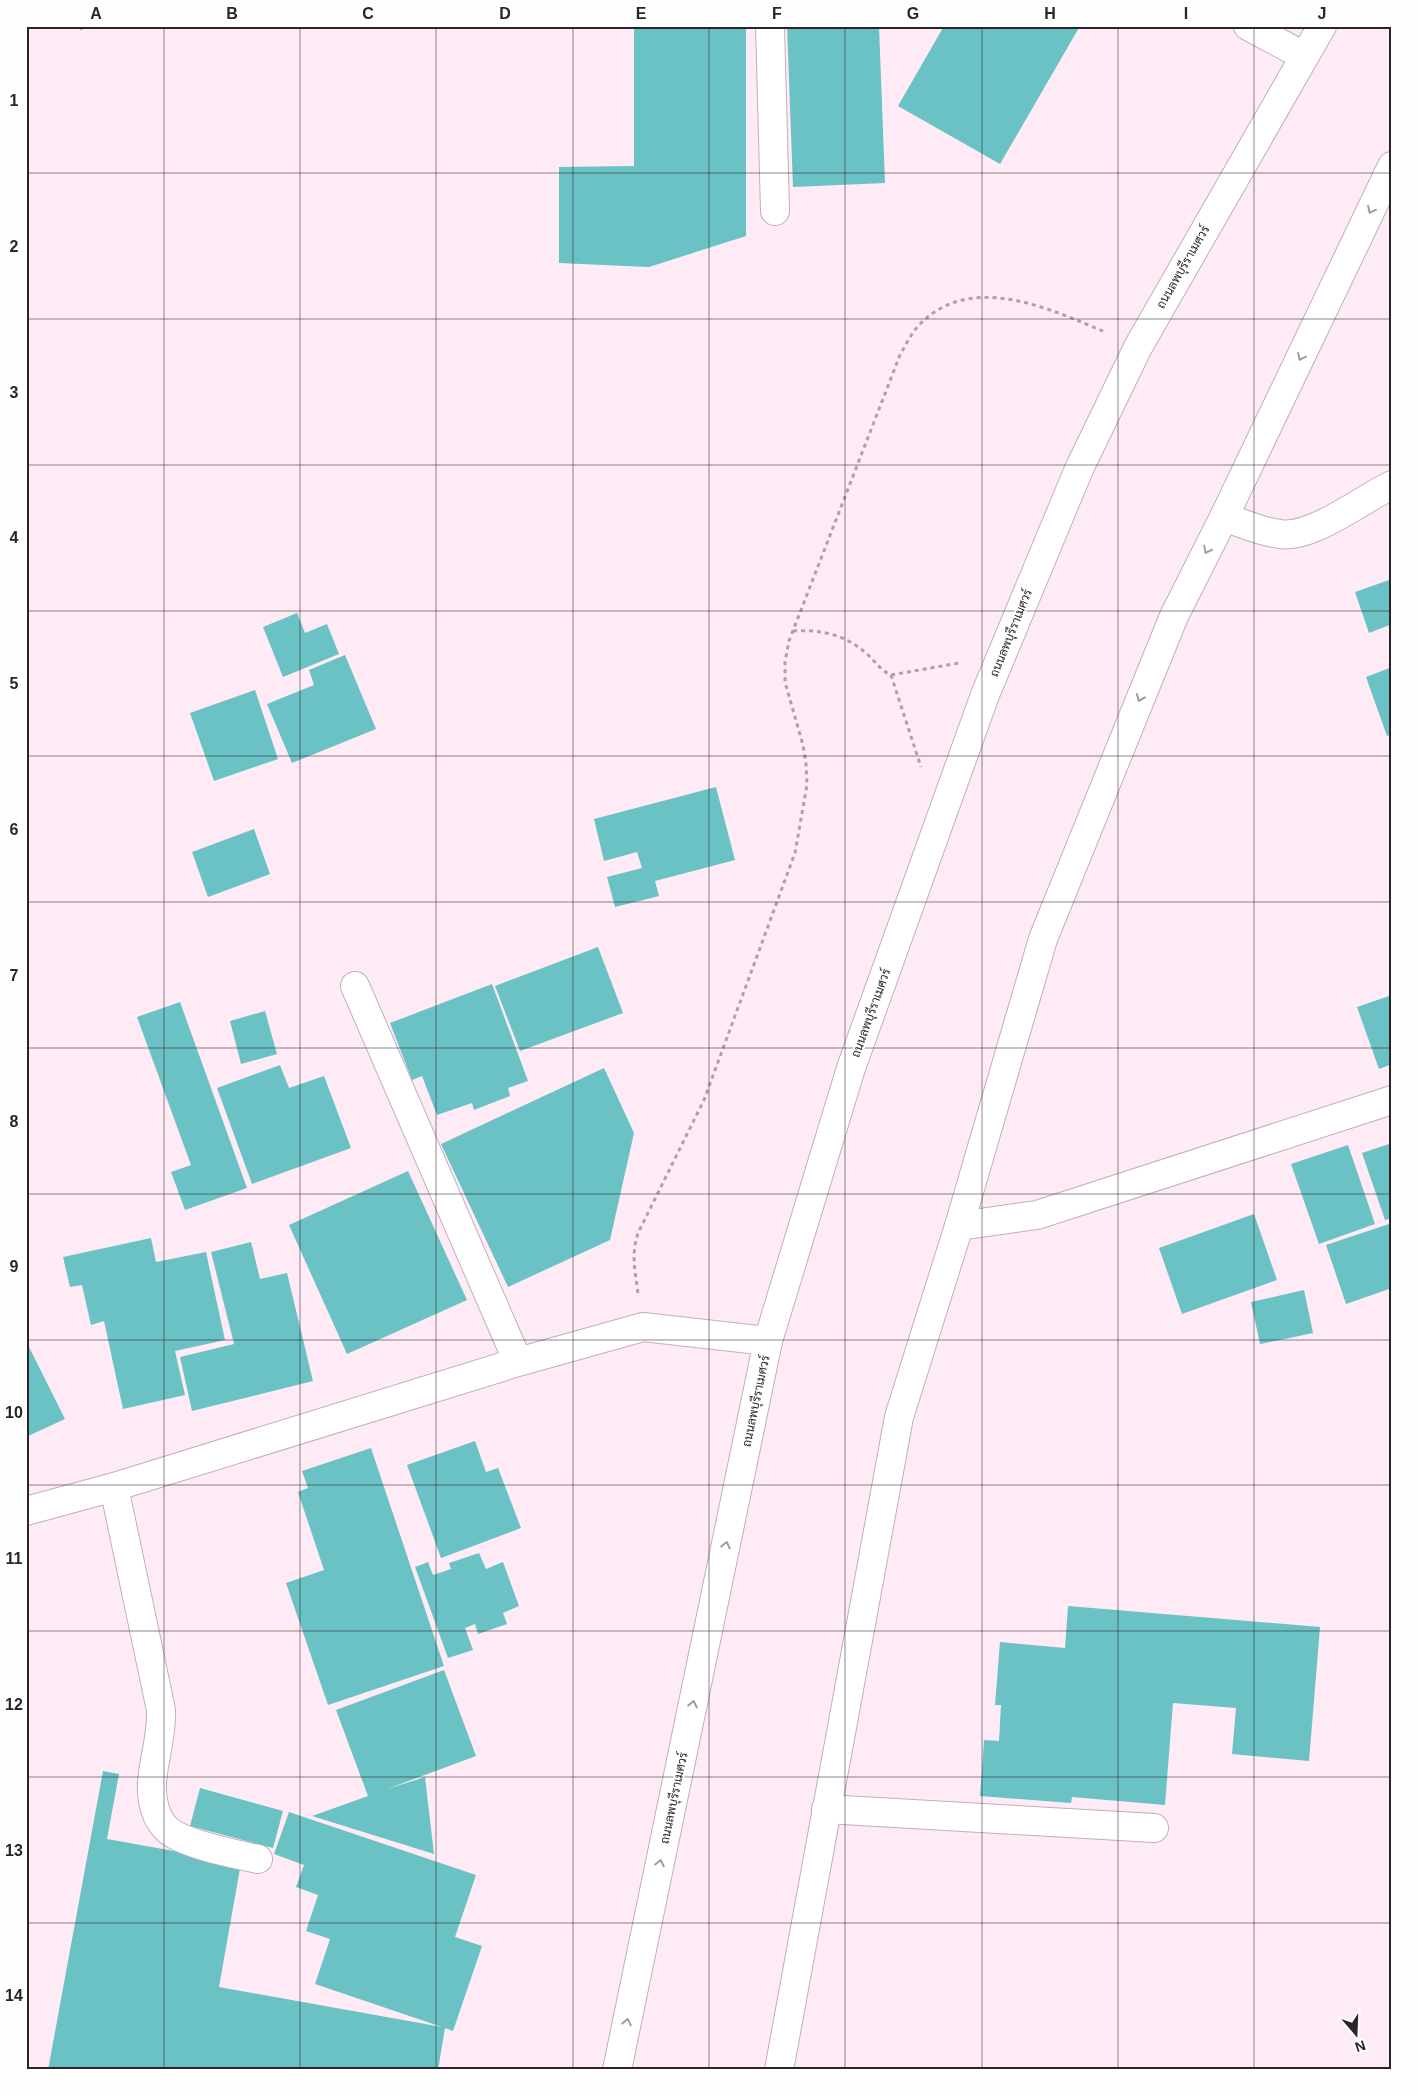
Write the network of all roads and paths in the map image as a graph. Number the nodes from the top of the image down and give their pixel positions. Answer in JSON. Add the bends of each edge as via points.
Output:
{"nodes":[{"id":1,"x":770,"y":26,"type":"edge"},
{"id":2,"x":1248,"y":26,"type":"edge"},
{"id":3,"x":1322,"y":26,"type":"edge"},
{"id":4,"x":1304,"y":56,"type":"junction"},
{"id":5,"x":1392,"y":166,"type":"edge"},
{"id":6,"x":775,"y":211,"type":"dead end"},
{"id":7,"x":1138,"y":347,"type":"junction"},
{"id":8,"x":1392,"y":485,"type":"edge"},
{"id":9,"x":1224,"y":517,"type":"junction"},
{"id":10,"x":793,"y":631,"type":"junction"},
{"id":11,"x":1001,"y":655,"type":"junction"},
{"id":12,"x":891,"y":675,"type":"junction"},
{"id":13,"x":941,"y":816,"type":"junction"},
{"id":14,"x":355,"y":986,"type":"dead end"},
{"id":15,"x":1392,"y":1100,"type":"edge"},
{"id":16,"x":959,"y":1226,"type":"junction"},
{"id":17,"x":643,"y":1327,"type":"junction"},
{"id":18,"x":768,"y":1341,"type":"junction"},
{"id":19,"x":518,"y":1362,"type":"junction"},
{"id":20,"x":114,"y":1487,"type":"junction"},
{"id":21,"x":26,"y":1511,"type":"edge"},
{"id":22,"x":826,"y":1809,"type":"junction"},
{"id":23,"x":1154,"y":1828,"type":"dead end"},
{"id":24,"x":258,"y":1859,"type":"dead end"},
{"id":25,"x":617,"y":2070,"type":"edge"},
{"id":26,"x":778,"y":2070,"type":"edge"}],
"edges":[{"from":1,"to":6,"type":"main road"},
{"from":2,"to":4,"type":"main road"},
{"from":3,"to":4,"type":"main road","name":"ถนนลพบุรีราเมศวร์"},
{"from":4,"to":7,"type":"main road","name":"ถนนลพบุรีราเมศวร์"},
{"from":5,"to":9,"type":"main road","one_way":true},
{"from":7,"to":10,"type":"path","via":[[1053,310],[1014,300],[969,298],[948,304],[934,313],[912,335],[897,362]]},
{"from":7,"to":11,"type":"main road","name":"ถนนลพบุรีราเมศวร์","via":[[1079,469]]},
{"from":8,"to":9,"type":"main road","via":[[1317,527],[1295,534],[1274,533]]},
{"from":9,"to":16,"type":"main road","one_way":true,"via":[[1174,616],[1043,939]]},
{"from":10,"to":12,"type":"path","via":[[821,631],[843,638]]},
{"from":10,"to":17,"type":"path","via":[[784,673],[803,745],[806,785],[795,853],[704,1100],[638,1233],[633,1260]]},
{"from":11,"to":12,"type":"path"},
{"from":11,"to":13,"type":"main road","name":"ถนนลพบุรีราเมศวร์"},
{"from":12,"to":13,"type":"path","via":[[914,750]]},
{"from":13,"to":18,"type":"main road","name":"ถนนลพบุรีราเมศวร์","via":[[851,1068]]},
{"from":14,"to":19,"type":"main road"},
{"from":15,"to":16,"type":"main road","via":[[1037,1215]]},
{"from":16,"to":22,"type":"main road","via":[[899,1417]]},
{"from":17,"to":18,"type":"main road"},
{"from":17,"to":19,"type":"main road"},
{"from":25,"to":18,"type":"main road","name":"ถนนลพบุรีราเมศวร์","one_way":true},
{"from":19,"to":20,"type":"main road"},
{"from":20,"to":21,"type":"main road"},
{"from":20,"to":24,"type":"main road","via":[[161,1710],[160,1740],[152,1783],[156,1812],[170,1832],[198,1844]]},
{"from":22,"to":23,"type":"main road"},
{"from":22,"to":26,"type":"main road"}]}
